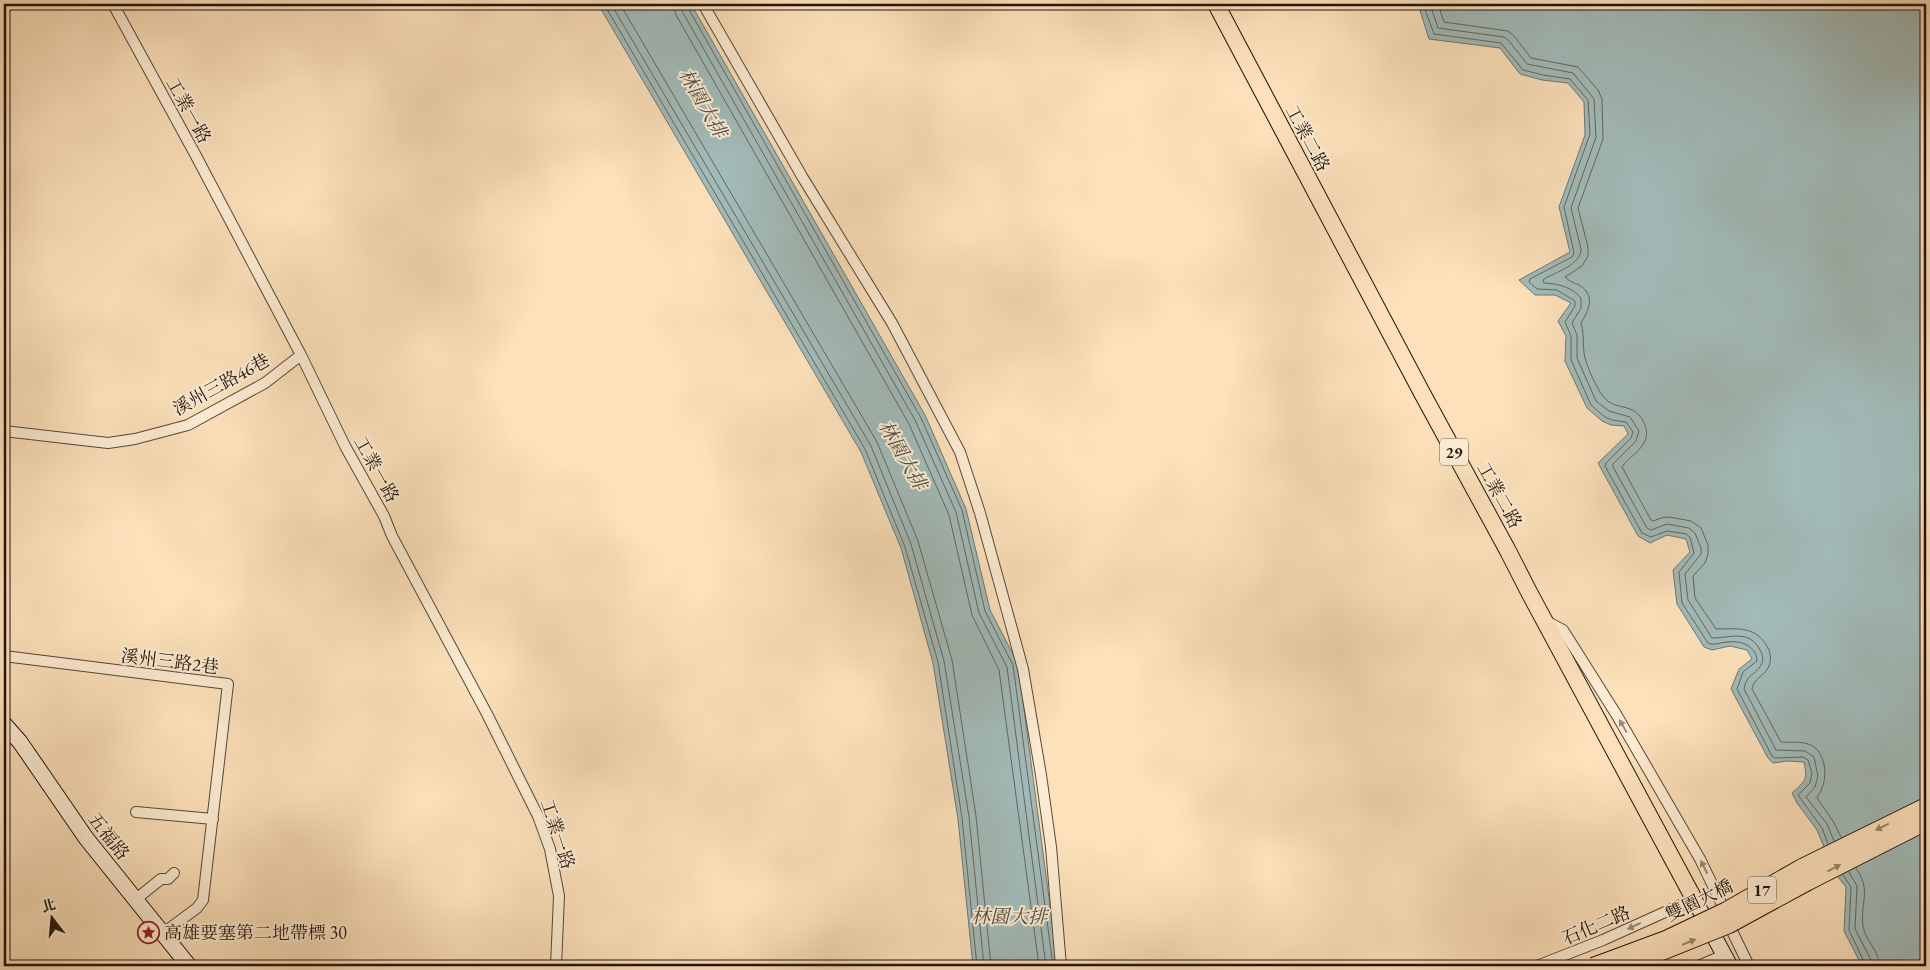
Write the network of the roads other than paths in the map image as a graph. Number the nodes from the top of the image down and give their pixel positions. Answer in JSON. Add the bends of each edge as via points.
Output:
{"nodes":[{"id":1,"x":113,"y":4,"type":"edge"},
{"id":2,"x":703,"y":4,"type":"edge"},
{"id":3,"x":1216,"y":4,"type":"edge"},
{"id":4,"x":301,"y":356,"type":"junction"},
{"id":5,"x":4,"y":432,"type":"edge"},
{"id":6,"x":1544,"y":620,"type":"junction"},
{"id":7,"x":4,"y":656,"type":"edge"},
{"id":8,"x":4,"y":724,"type":"edge"},
{"id":9,"x":1926,"y":806,"type":"edge"},
{"id":10,"x":136,"y":812,"type":"dead end"},
{"id":11,"x":213,"y":819,"type":"junction"},
{"id":12,"x":1926,"y":822,"type":"edge"},
{"id":13,"x":174,"y":873,"type":"dead end"},
{"id":14,"x":1694,"y":899,"type":"junction"},
{"id":15,"x":135,"y":900,"type":"junction"},
{"id":16,"x":1727,"y":918,"type":"junction"},
{"id":17,"x":162,"y":934,"type":"junction"},
{"id":18,"x":1727,"y":961,"type":"edge"},
{"id":19,"x":189,"y":966,"type":"edge"},
{"id":20,"x":556,"y":966,"type":"edge"},
{"id":21,"x":1061,"y":966,"type":"edge"},
{"id":22,"x":1537,"y":966,"type":"edge"},
{"id":23,"x":1593,"y":966,"type":"edge"},
{"id":24,"x":1627,"y":966,"type":"edge"},
{"id":25,"x":1698,"y":966,"type":"edge"},
{"id":26,"x":1749,"y":966,"type":"edge"}],
"edges":[{"from":1,"to":4,"type":"street","name":"工業一路"},
{"from":2,"to":21,"type":"street","via":[[803,178],[892,323],[960,452],[1024,669],[1050,838]]},
{"from":3,"to":6,"type":"main road","name":"工業二路","number":"29"},
{"from":4,"to":5,"type":"street","name":"溪州三路46巷","via":[[265,383],[188,425],[135,439],[108,443]]},
{"from":4,"to":20,"type":"street","name":"工業一路","via":[[538,816],[550,850],[559,896]]},
{"from":6,"to":14,"type":"main road","name":"工業二路","number":"29"},
{"from":16,"to":6,"type":"street","one_way":true,"via":[[1700,859],[1616,714],[1563,630]]},
{"from":7,"to":11,"type":"street","name":"溪州三路2巷","via":[[228,684]]},
{"from":8,"to":15,"type":"street","name":"五福路"},
{"from":9,"to":16,"type":"main road","name":"雙園大橋","number":"17","one_way":true,"bridge":true,"via":[[1802,868]]},
{"from":10,"to":11,"type":"street"},
{"from":11,"to":17,"type":"street","via":[[203,900]]},
{"from":16,"to":12,"type":"main road","name":"雙園大橋","number":"17","one_way":true,"bridge":true,"via":[[1808,882]]},
{"from":13,"to":15,"type":"street"},
{"from":14,"to":18,"type":"street"},
{"from":14,"to":22,"type":"street","name":"石化二路","one_way":true},
{"from":15,"to":17,"type":"street","name":"五福路"},
{"from":16,"to":23,"type":"main road","name":"雙園大橋","number":"17","bridge":true},
{"from":24,"to":16,"type":"main road","name":"雙園大橋","number":"17","one_way":true,"bridge":true},
{"from":16,"to":26,"type":"street"},
{"from":17,"to":19,"type":"street","name":"五福路"},
{"from":18,"to":25,"type":"street"}]}
